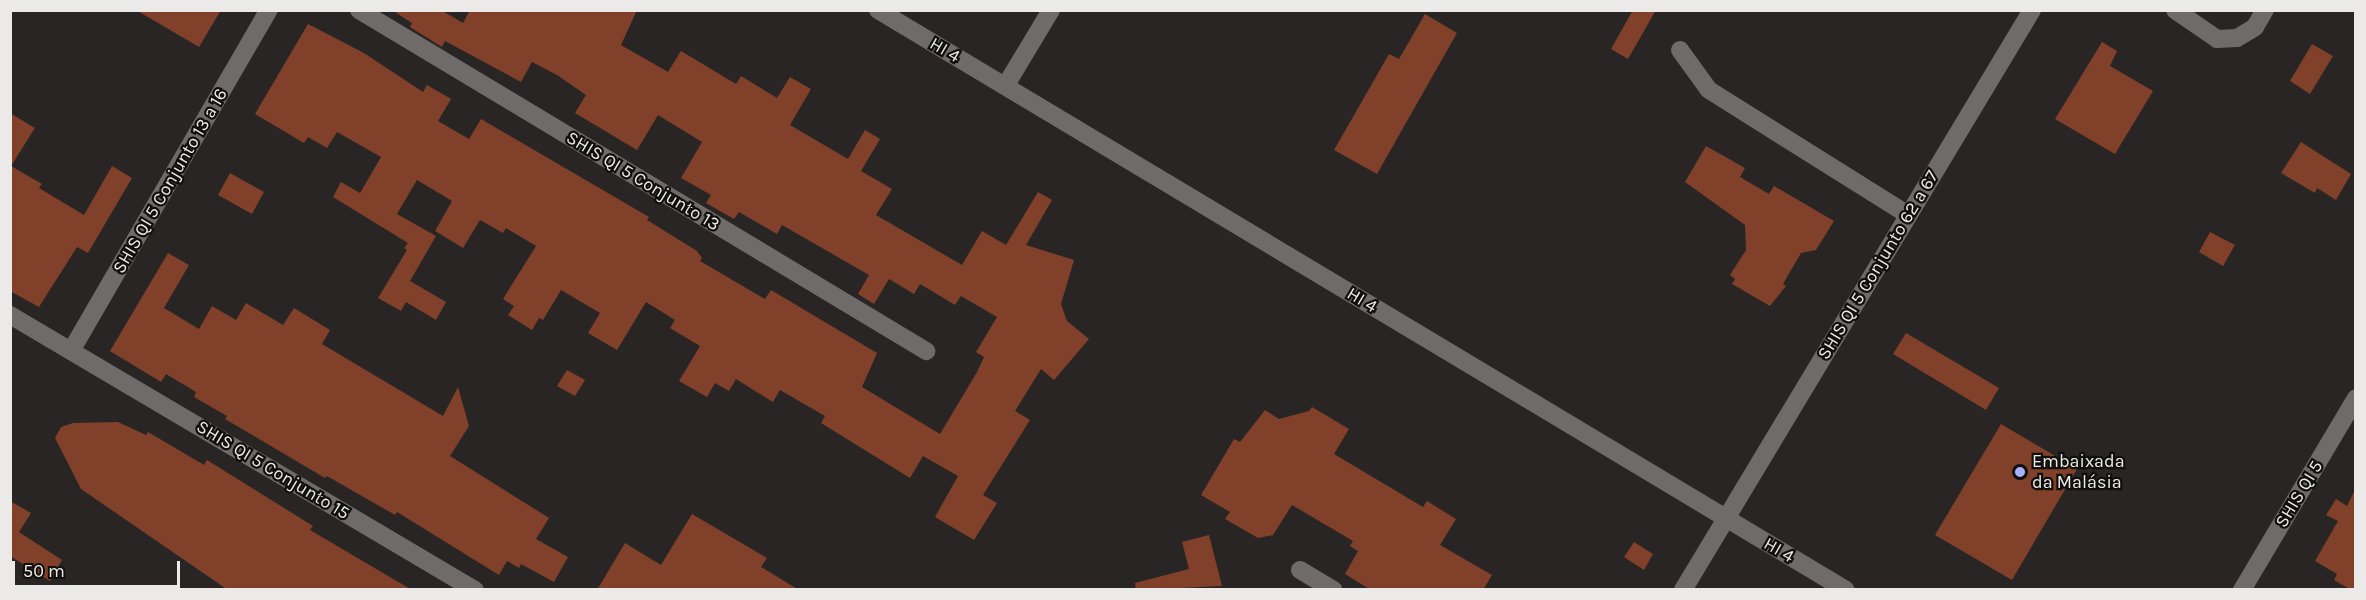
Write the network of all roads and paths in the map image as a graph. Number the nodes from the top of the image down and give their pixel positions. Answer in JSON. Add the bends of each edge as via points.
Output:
{"nodes":[{"id":1,"x":269,"y":10,"type":"edge"},
{"id":2,"x":359,"y":10,"type":"edge"},
{"id":3,"x":878,"y":10,"type":"edge"},
{"id":4,"x":1050,"y":10,"type":"edge"},
{"id":5,"x":2032,"y":10,"type":"edge"},
{"id":6,"x":2175,"y":10,"type":"edge"},
{"id":7,"x":2265,"y":10,"type":"edge"},
{"id":8,"x":1680,"y":50,"type":"dead end"},
{"id":9,"x":1006,"y":85,"type":"junction"},
{"id":10,"x":1908,"y":215,"type":"junction"},
{"id":11,"x":10,"y":315,"type":"edge"},
{"id":12,"x":71,"y":351,"type":"junction"},
{"id":13,"x":926,"y":351,"type":"dead end"},
{"id":14,"x":2355,"y":398,"type":"edge"},
{"id":15,"x":1725,"y":519,"type":"junction"},
{"id":16,"x":1300,"y":570,"type":"dead end"},
{"id":17,"x":475,"y":590,"type":"edge"},
{"id":18,"x":1333,"y":590,"type":"edge"},
{"id":19,"x":1683,"y":590,"type":"edge"},
{"id":20,"x":1846,"y":590,"type":"edge"},
{"id":21,"x":2242,"y":590,"type":"edge"}],
"edges":[{"from":1,"to":12,"type":"street","name":"SHIS QI 5 Conjunto 13 a 16"},
{"from":2,"to":13,"type":"street","name":"SHIS QI 5 Conjunto 13"},
{"from":3,"to":9,"type":"street","name":"HI 4"},
{"from":4,"to":9,"type":"street"},
{"from":5,"to":10,"type":"street","name":"SHIS QI 5 Conjunto 62 a 67"},
{"from":6,"to":7,"type":"street","via":[[2217,39],[2237,38],[2255,27]]},
{"from":8,"to":10,"type":"street","via":[[1709,90]]},
{"from":9,"to":15,"type":"street","name":"HI 4"},
{"from":10,"to":15,"type":"street","name":"SHIS QI 5 Conjunto 62 a 67"},
{"from":11,"to":12,"type":"street","name":"SHIS QI 5 Conjunto 15"},
{"from":12,"to":17,"type":"street","name":"SHIS QI 5 Conjunto 15"},
{"from":14,"to":21,"type":"street","name":"SHIS QI 5"},
{"from":15,"to":19,"type":"street","name":"SHIS QI 5 Conjunto 62 a 67"},
{"from":15,"to":20,"type":"street","name":"HI 4"},
{"from":16,"to":18,"type":"street"}]}
